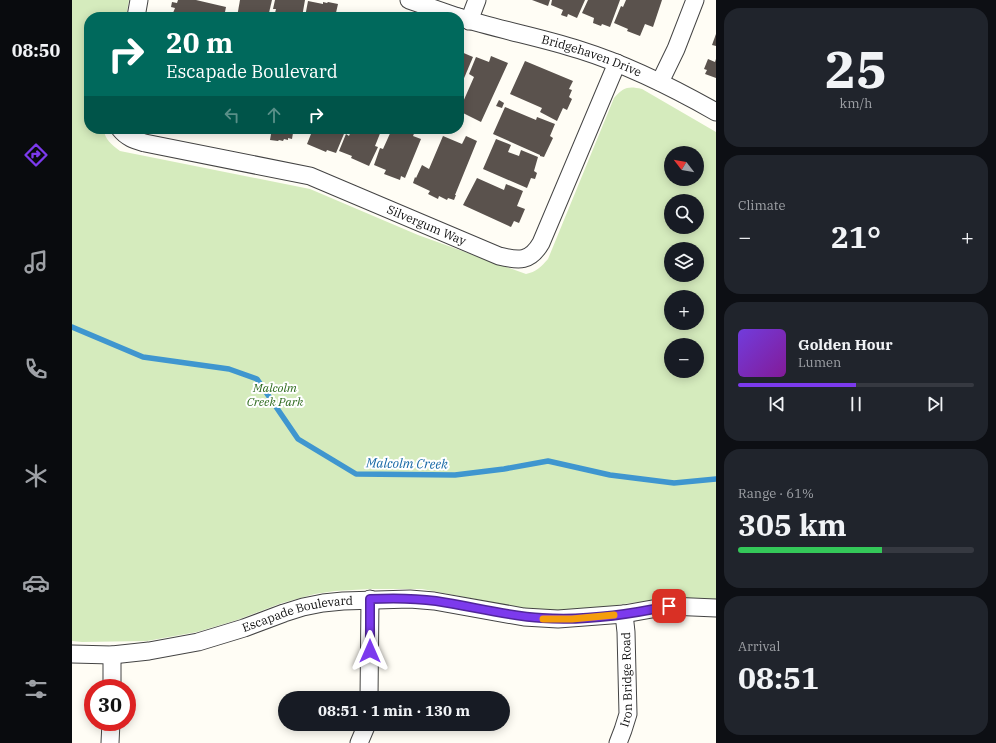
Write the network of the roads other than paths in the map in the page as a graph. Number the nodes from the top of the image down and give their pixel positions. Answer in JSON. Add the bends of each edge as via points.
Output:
{"nodes":[{"id":1,"x":139,"y":0,"type":"edge"},
{"id":2,"x":409,"y":0,"type":"edge"},
{"id":3,"x":477,"y":0,"type":"edge"},
{"id":4,"x":695,"y":0,"type":"edge"},
{"id":5,"x":137,"y":12,"type":"edge"},
{"id":6,"x":444,"y":12,"type":"edge"},
{"id":7,"x":464,"y":16,"type":"edge"},
{"id":8,"x":464,"y":19,"type":"edge"},
{"id":9,"x":618,"y":63,"type":"junction"},
{"id":10,"x":660,"y":82,"type":"junction"},
{"id":11,"x":716,"y":112,"type":"edge"},
{"id":12,"x":124,"y":134,"type":"edge"},
{"id":13,"x":370,"y":599,"type":"junction"},
{"id":14,"x":716,"y":608,"type":"edge"},
{"id":15,"x":624,"y":614,"type":"junction"},
{"id":16,"x":72,"y":654,"type":"edge"},
{"id":17,"x":112,"y":655,"type":"junction"},
{"id":18,"x":112,"y":679,"type":"edge"},
{"id":19,"x":369,"y":691,"type":"edge"},
{"id":20,"x":111,"y":731,"type":"edge"},
{"id":21,"x":364,"y":731,"type":"edge"},
{"id":22,"x":110,"y":743,"type":"edge"},
{"id":23,"x":359,"y":743,"type":"edge"},
{"id":24,"x":618,"y":743,"type":"edge"}],
"edges":[{"from":1,"to":5,"type":"street"},
{"from":2,"to":6,"type":"street","name":"Bridgehaven Drive"},
{"from":3,"to":7,"type":"street"},
{"from":4,"to":10,"type":"street"},
{"from":8,"to":9,"type":"street","name":"Bridgehaven Drive"},
{"from":9,"to":10,"type":"street","name":"Bridgehaven Drive"},
{"from":9,"to":12,"type":"street","name":"Silvergum Way","via":[[541,243],[537,250],[523,259],[513,260],[499,256],[310,176],[145,143]]},
{"from":10,"to":11,"type":"street","name":"Bridgehaven Drive"},
{"from":13,"to":15,"type":"street","name":"Escapade Boulevard","via":[[410,598],[542,618],[572,619]]},
{"from":13,"to":17,"type":"street","name":"Escapade Boulevard","via":[[323,603],[284,613],[198,642]]},
{"from":13,"to":19,"type":"street"},
{"from":14,"to":15,"type":"street","name":"Escapade Boulevard","via":[[669,606]]},
{"from":15,"to":24,"type":"street","name":"Iron Bridge Road","via":[[628,714]]},
{"from":16,"to":17,"type":"street","name":"Escapade Boulevard"},
{"from":17,"to":18,"type":"street"},
{"from":20,"to":22,"type":"street"},
{"from":21,"to":23,"type":"street"}]}
